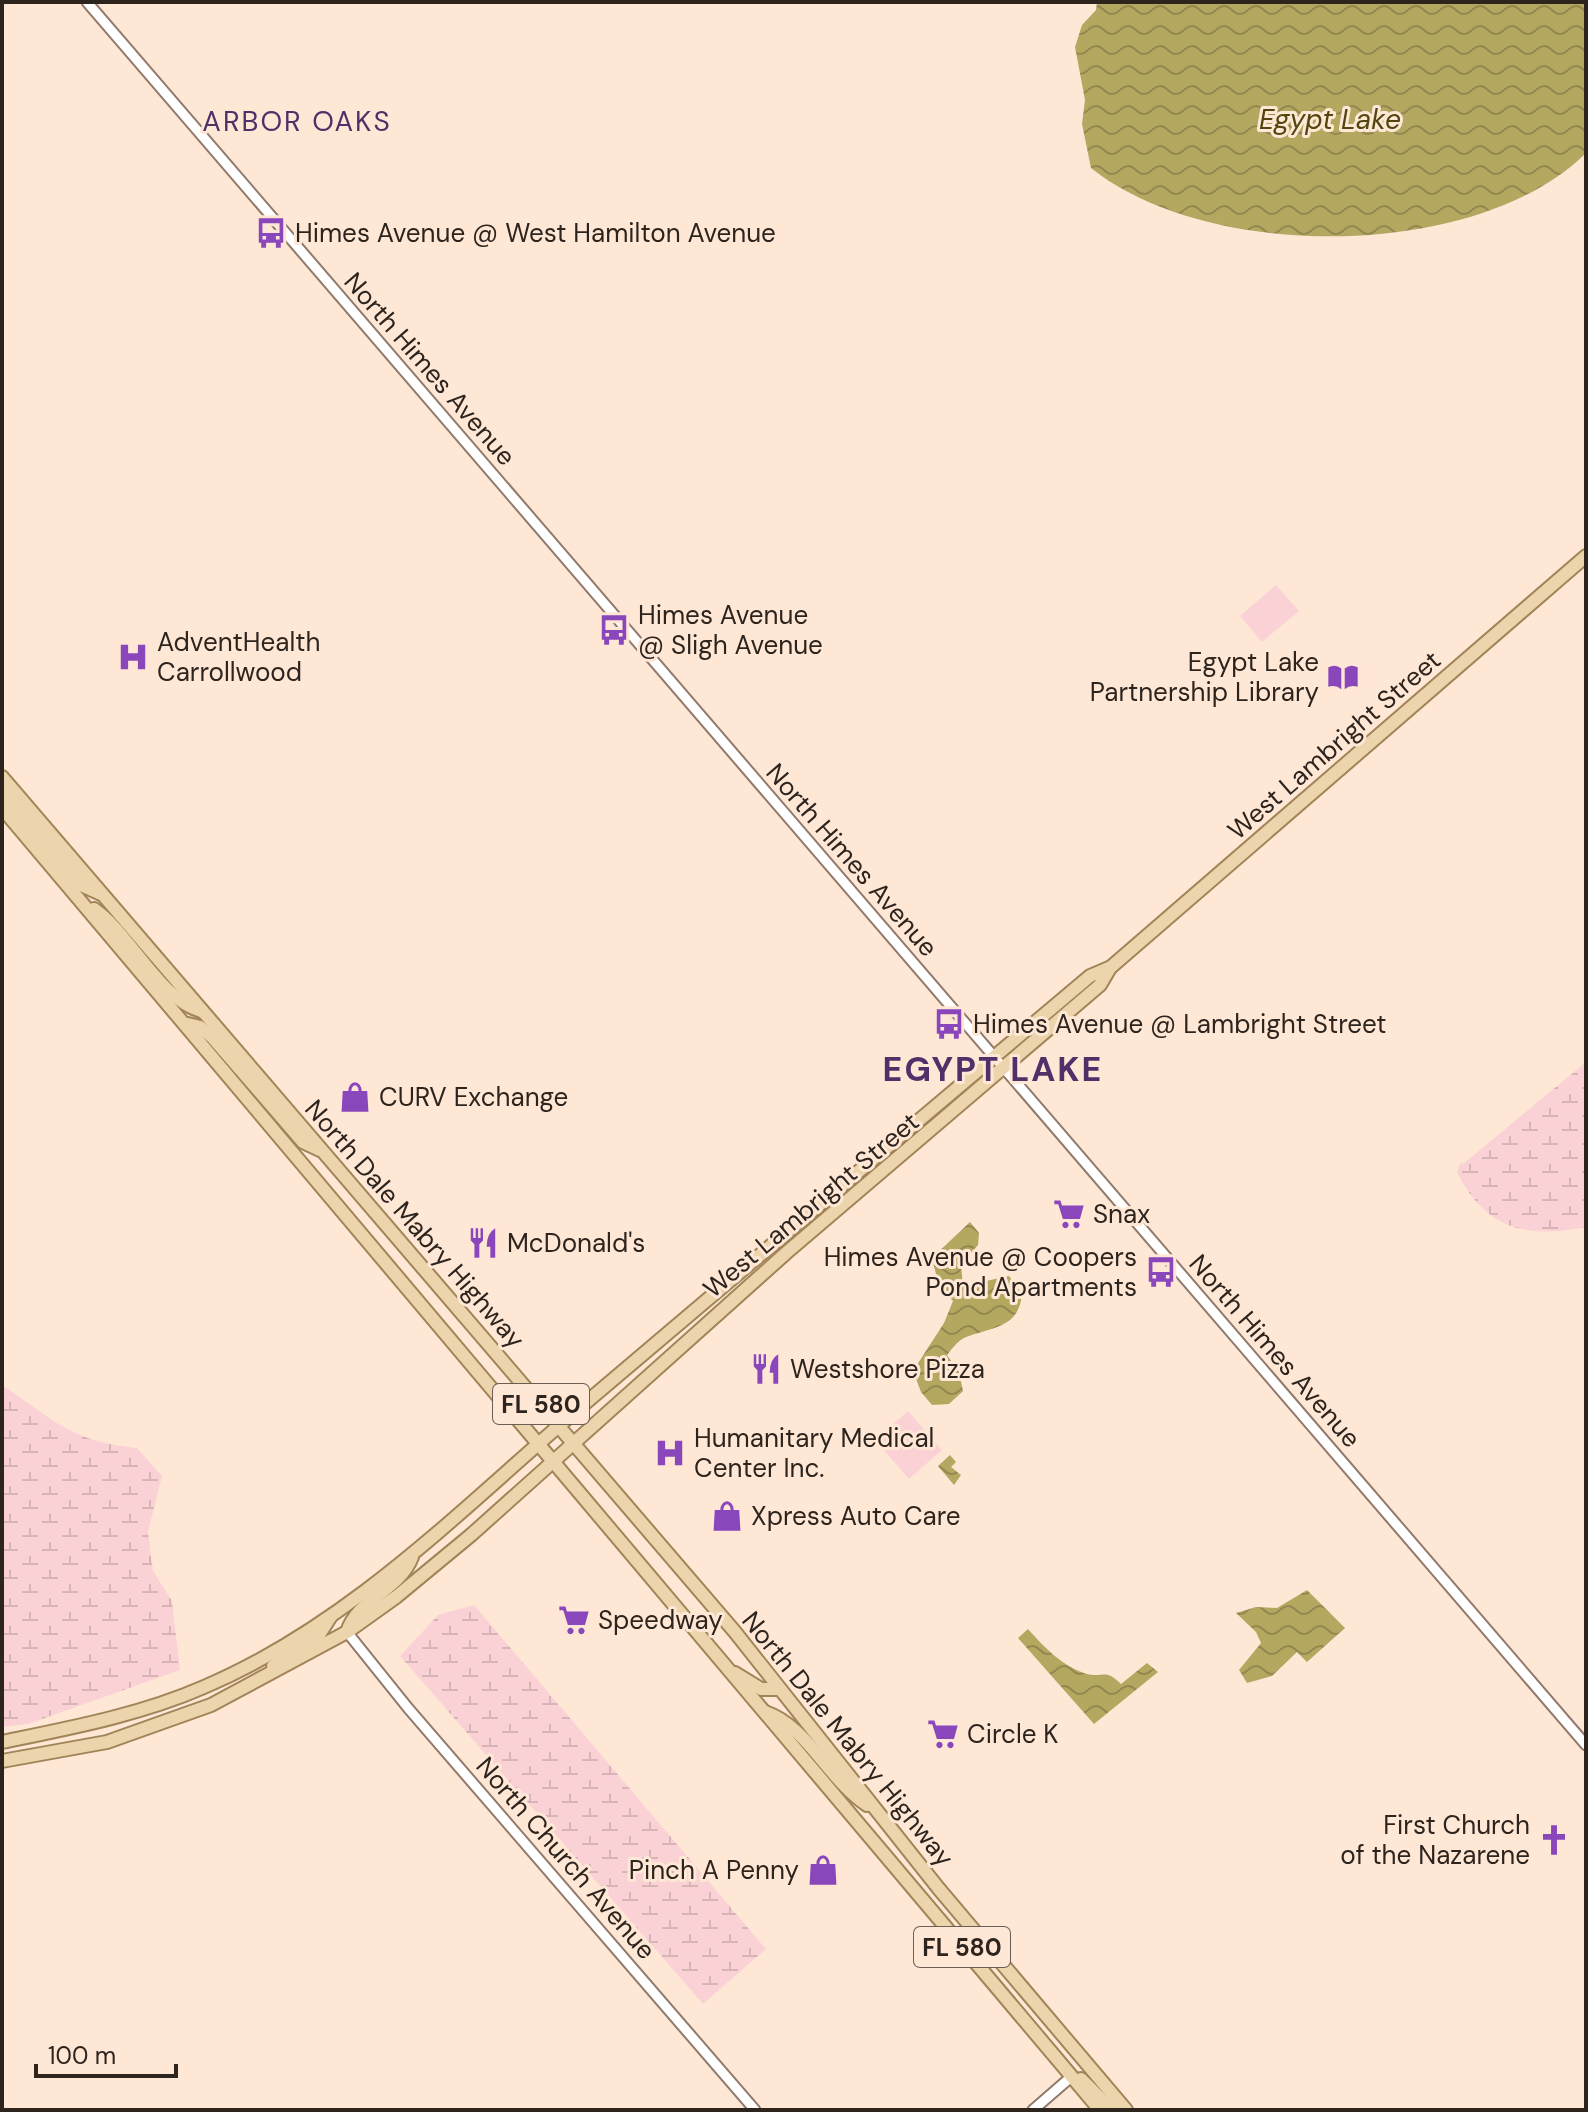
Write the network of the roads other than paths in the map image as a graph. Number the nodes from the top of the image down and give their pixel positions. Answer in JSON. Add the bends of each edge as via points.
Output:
{"nodes":[{"id":1,"x":87,"y":2,"type":"edge"},
{"id":2,"x":1586,"y":556,"type":"edge"},
{"id":3,"x":2,"y":777,"type":"edge"},
{"id":4,"x":2,"y":792,"type":"edge"},
{"id":5,"x":2,"y":808,"type":"edge"},
{"id":6,"x":104,"y":895,"type":"junction"},
{"id":7,"x":79,"y":897,"type":"junction"},
{"id":8,"x":1111,"y":967,"type":"junction"},
{"id":9,"x":203,"y":1011,"type":"junction"},
{"id":10,"x":187,"y":1024,"type":"junction"},
{"id":11,"x":993,"y":1058,"type":"junction"},
{"id":12,"x":1003,"y":1070,"type":"junction"},
{"id":13,"x":323,"y":1151,"type":"junction"},
{"id":14,"x":559,"y":1425,"type":"junction"},
{"id":15,"x":572,"y":1441,"type":"junction"},
{"id":16,"x":538,"y":1443,"type":"junction"},
{"id":17,"x":552,"y":1460,"type":"junction"},
{"id":18,"x":413,"y":1554,"type":"junction"},
{"id":19,"x":331,"y":1616,"type":"junction"},
{"id":20,"x":347,"y":1632,"type":"junction"},
{"id":21,"x":723,"y":1666,"type":"junction"},
{"id":22,"x":253,"y":1683,"type":"junction"},
{"id":23,"x":779,"y":1689,"type":"junction"},
{"id":24,"x":763,"y":1711,"type":"junction"},
{"id":25,"x":2,"y":1742,"type":"edge"},
{"id":26,"x":1586,"y":1745,"type":"edge"},
{"id":27,"x":2,"y":1761,"type":"edge"},
{"id":28,"x":877,"y":1811,"type":"junction"},
{"id":29,"x":897,"y":1870,"type":"junction"},
{"id":30,"x":939,"y":1889,"type":"junction"},
{"id":31,"x":957,"y":1941,"type":"junction"},
{"id":32,"x":997,"y":1958,"type":"junction"},
{"id":33,"x":1038,"y":2038,"type":"junction"},
{"id":34,"x":1085,"y":2064,"type":"junction"},
{"id":35,"x":1071,"y":2077,"type":"junction"},
{"id":36,"x":755,"y":2110,"type":"edge"},
{"id":37,"x":1033,"y":2110,"type":"edge"},
{"id":38,"x":1100,"y":2110,"type":"edge"},
{"id":39,"x":1112,"y":2110,"type":"edge"},
{"id":40,"x":1126,"y":2110,"type":"edge"}],
"edges":[{"from":1,"to":11,"type":"street","name":"North Himes Avenue"},
{"from":2,"to":8,"type":"main road","name":"West Lambright Street"},
{"from":3,"to":6,"type":"main road","name":"North Dale Mabry Highway","number":"FL 580"},
{"from":4,"to":6,"type":"main road","via":[[81,885]]},
{"from":5,"to":7,"type":"main road","name":"North Dale Mabry Highway","number":"FL 580"},
{"from":6,"to":9,"type":"main road","name":"North Dale Mabry Highway","number":"FL 580"},
{"from":7,"to":9,"type":"main road","via":[[109,919],[177,998]]},
{"from":7,"to":10,"type":"main road","name":"North Dale Mabry Highway","number":"FL 580"},
{"from":8,"to":11,"type":"main road","name":"West Lambright Street","via":[[1090,976]]},
{"from":8,"to":12,"type":"main road","name":"West Lambright Street","via":[[1100,985]]},
{"from":9,"to":13,"type":"main road","name":"North Dale Mabry Highway","number":"FL 580"},
{"from":10,"to":13,"type":"main road","via":[[213,1038],[303,1142]]},
{"from":10,"to":16,"type":"main road","name":"North Dale Mabry Highway","number":"FL 580"},
{"from":11,"to":12,"type":"street","name":"North Himes Avenue"},
{"from":11,"to":14,"type":"main road","name":"West Lambright Street"},
{"from":12,"to":15,"type":"main road","name":"West Lambright Street"},
{"from":12,"to":26,"type":"street","name":"North Himes Avenue"},
{"from":13,"to":14,"type":"main road","name":"North Dale Mabry Highway","number":"FL 580"},
{"from":14,"to":15,"type":"main road","name":"North Dale Mabry Highway","number":"FL 580"},
{"from":14,"to":16,"type":"main road","name":"West Lambright Street"},
{"from":15,"to":17,"type":"main road","name":"West Lambright Street"},
{"from":15,"to":23,"type":"main road","name":"North Dale Mabry Highway","number":"FL 580"},
{"from":16,"to":17,"type":"main road","name":"North Dale Mabry Highway","number":"FL 580"},
{"from":16,"to":18,"type":"main road","name":"West Lambright Street"},
{"from":17,"to":20,"type":"main road","name":"West Lambright Street","via":[[458,1546]]},
{"from":17,"to":21,"type":"main road","name":"North Dale Mabry Highway","number":"FL 580"},
{"from":18,"to":19,"type":"main road"},
{"from":18,"to":20,"type":"main road","via":[[400,1579],[352,1617]]},
{"from":19,"to":22,"type":"main road","via":[[317,1638]]},
{"from":19,"to":25,"type":"main road","via":[[204,1688],[102,1721]]},
{"from":20,"to":22,"type":"main road"},
{"from":20,"to":36,"type":"street","name":"North Church Avenue"},
{"from":21,"to":23,"type":"main road","via":[[761,1689]]},
{"from":21,"to":24,"type":"main road","name":"North Dale Mabry Highway","number":"FL 580"},
{"from":22,"to":27,"type":"main road","via":[[211,1705],[107,1742]]},
{"from":23,"to":28,"type":"main road","name":"North Dale Mabry Highway","number":"FL 580"},
{"from":24,"to":28,"type":"main road","via":[[785,1719],[845,1790]]},
{"from":24,"to":29,"type":"main road","name":"North Dale Mabry Highway","number":"FL 580"},
{"from":28,"to":30,"type":"main road","name":"North Dale Mabry Highway","number":"FL 580"},
{"from":29,"to":30,"type":"main road"},
{"from":29,"to":31,"type":"main road","name":"North Dale Mabry Highway","number":"FL 580"},
{"from":30,"to":32,"type":"main road","name":"North Dale Mabry Highway","number":"FL 580"},
{"from":31,"to":32,"type":"main road"},
{"from":31,"to":33,"type":"main road","name":"North Dale Mabry Highway","number":"FL 580"},
{"from":32,"to":34,"type":"main road","name":"North Dale Mabry Highway","number":"FL 580"},
{"from":33,"to":34,"type":"main road","via":[[1068,2060]]},
{"from":33,"to":35,"type":"main road","name":"North Dale Mabry Highway","number":"FL 580"},
{"from":34,"to":40,"type":"main road","name":"North Dale Mabry Highway","number":"FL 580"},
{"from":35,"to":37,"type":"street"},
{"from":35,"to":38,"type":"main road","name":"North Dale Mabry Highway","number":"FL 580"},
{"from":35,"to":39,"type":"main road","via":[[1086,2082]]}]}
